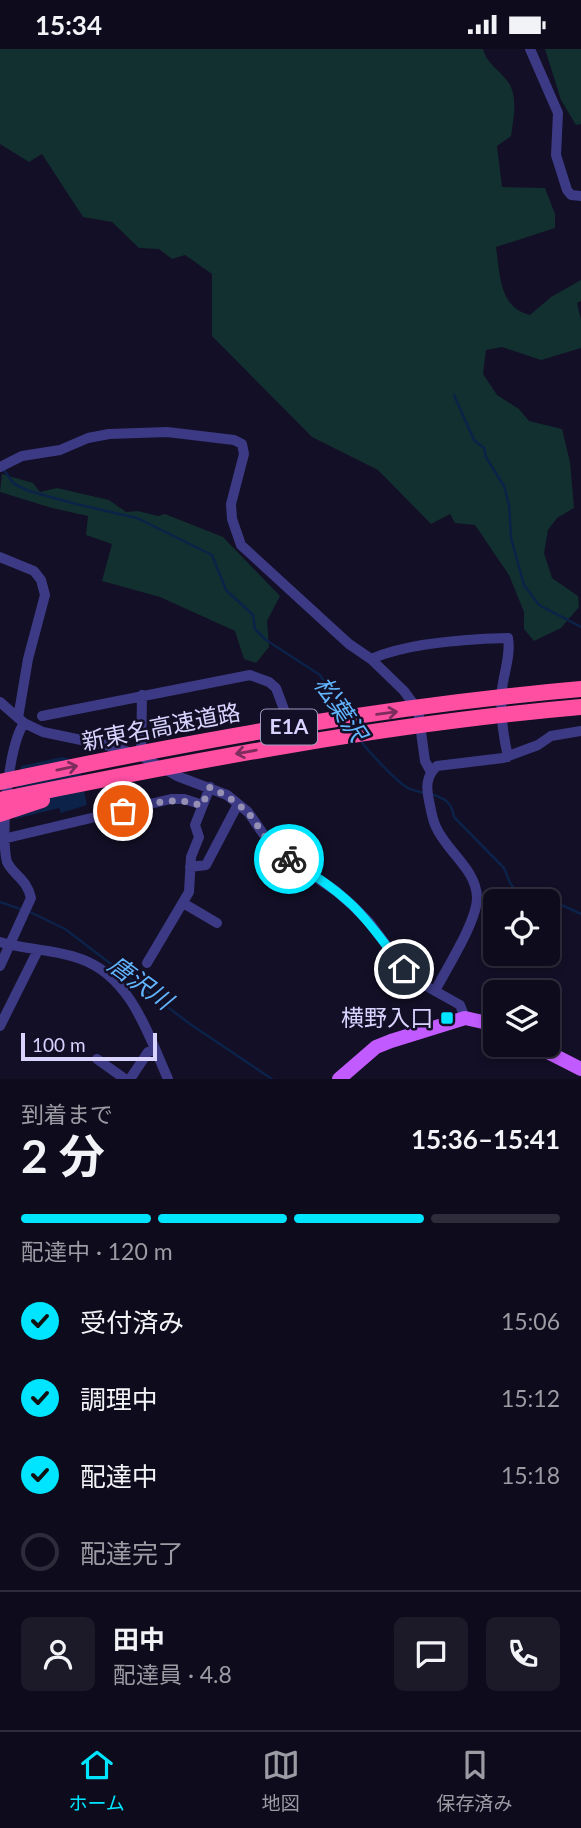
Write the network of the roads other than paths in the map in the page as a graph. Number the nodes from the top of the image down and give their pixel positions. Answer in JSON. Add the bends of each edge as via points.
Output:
{"nodes":[{"id":1,"x":530,"y":49,"type":"edge"},
{"id":2,"x":581,"y":196,"type":"edge"},
{"id":3,"x":0,"y":467,"type":"edge"},
{"id":4,"x":0,"y":557,"type":"edge"},
{"id":5,"x":371,"y":659,"type":"junction"},
{"id":6,"x":581,"y":689,"type":"edge"},
{"id":7,"x":142,"y":695,"type":"junction"},
{"id":8,"x":0,"y":702,"type":"edge"},
{"id":9,"x":581,"y":707,"type":"edge"},
{"id":10,"x":43,"y":716,"type":"dead end"},
{"id":11,"x":21,"y":720,"type":"junction"},
{"id":12,"x":581,"y":731,"type":"edge"},
{"id":13,"x":298,"y":748,"type":"dead end"},
{"id":14,"x":141,"y":756,"type":"junction"},
{"id":15,"x":508,"y":757,"type":"junction"},
{"id":16,"x":431,"y":772,"type":"junction"},
{"id":17,"x":118,"y":776,"type":"junction"},
{"id":18,"x":0,"y":782,"type":"edge"},
{"id":19,"x":210,"y":787,"type":"junction"},
{"id":20,"x":0,"y":800,"type":"edge"},
{"id":21,"x":238,"y":804,"type":"junction"},
{"id":22,"x":202,"y":806,"type":"junction"},
{"id":23,"x":0,"y":814,"type":"edge"},
{"id":24,"x":3,"y":839,"type":"junction"},
{"id":25,"x":4,"y":866,"type":"edge"},
{"id":26,"x":190,"y":867,"type":"junction"},
{"id":27,"x":183,"y":903,"type":"junction"},
{"id":28,"x":217,"y":923,"type":"dead end"},
{"id":29,"x":5,"y":944,"type":"edge"},
{"id":30,"x":38,"y":950,"type":"junction"},
{"id":31,"x":147,"y":963,"type":"dead end"},
{"id":32,"x":0,"y":966,"type":"edge"},
{"id":33,"x":435,"y":991,"type":"junction"},
{"id":34,"x":465,"y":1019,"type":"junction"},
{"id":35,"x":483,"y":1022,"type":"edge"},
{"id":36,"x":0,"y":1026,"type":"edge"},
{"id":37,"x":155,"y":1049,"type":"junction"},
{"id":38,"x":558,"y":1057,"type":"edge"},
{"id":39,"x":97,"y":1059,"type":"dead end"},
{"id":40,"x":581,"y":1069,"type":"edge"},
{"id":41,"x":127,"y":1079,"type":"edge"},
{"id":42,"x":168,"y":1079,"type":"edge"},
{"id":43,"x":339,"y":1079,"type":"edge"}],
"edges":[{"from":1,"to":2,"type":"street","via":[[558,113],[556,155],[567,190]]},
{"from":3,"to":5,"type":"street","via":[[22,456],[117,433],[167,432],[242,444],[244,454],[231,504],[241,545]]},
{"from":4,"to":11,"type":"street","via":[[34,571],[45,595],[28,659]]},
{"from":5,"to":15,"type":"street","via":[[447,643],[508,638],[501,710]]},
{"from":5,"to":16,"type":"street","via":[[418,710],[425,761]]},
{"from":18,"to":6,"type":"highway","name":"新東名高速道路","number":"E1A","one_way":true,"bridge":true,"via":[[239,735]]},
{"from":7,"to":10,"type":"street"},
{"from":7,"to":13,"type":"street","via":[[250,675],[276,688]]},
{"from":7,"to":14,"type":"street"},
{"from":8,"to":11,"type":"street"},
{"from":9,"to":17,"type":"highway","name":"新東名高速道路","number":"E1A","one_way":true,"bridge":true,"via":[[341,736]]},
{"from":11,"to":14,"type":"street","via":[[43,733]]},
{"from":11,"to":24,"type":"street","via":[[9,767]]},
{"from":12,"to":15,"type":"street","via":[[551,736]]},
{"from":14,"to":19,"type":"street"},
{"from":15,"to":16,"type":"street","via":[[438,767]]},
{"from":16,"to":33,"type":"street","via":[[428,791],[435,826],[472,877],[477,897],[473,916]]},
{"from":17,"to":20,"type":"highway","name":"新東名高速道路","number":"E1A","bridge":true},
{"from":17,"to":23,"type":"highway","bridge":true},
{"from":19,"to":21,"type":"street"},
{"from":19,"to":22,"type":"street"},
{"from":21,"to":26,"type":"street","via":[[206,865]]},
{"from":21,"to":33,"type":"street","via":[[273,848],[352,905],[404,969]]},
{"from":22,"to":24,"type":"street","via":[[171,799]]},
{"from":22,"to":26,"type":"street"},
{"from":24,"to":25,"type":"street"},
{"from":25,"to":29,"type":"street","via":[[29,887],[31,898]]},
{"from":26,"to":27,"type":"street","via":[[189,892]]},
{"from":27,"to":28,"type":"street"},
{"from":27,"to":31,"type":"street"},
{"from":29,"to":30,"type":"street"},
{"from":29,"to":32,"type":"street"},
{"from":30,"to":36,"type":"street"},
{"from":30,"to":37,"type":"street","via":[[99,967],[124,991],[143,1019]]},
{"from":33,"to":34,"type":"street","via":[[460,1005]]},
{"from":34,"to":35,"type":"main road"},
{"from":34,"to":43,"type":"main road","via":[[376,1048]]},
{"from":37,"to":41,"type":"street"},
{"from":37,"to":42,"type":"street"},
{"from":38,"to":40,"type":"main road"},
{"from":39,"to":41,"type":"street"}]}
